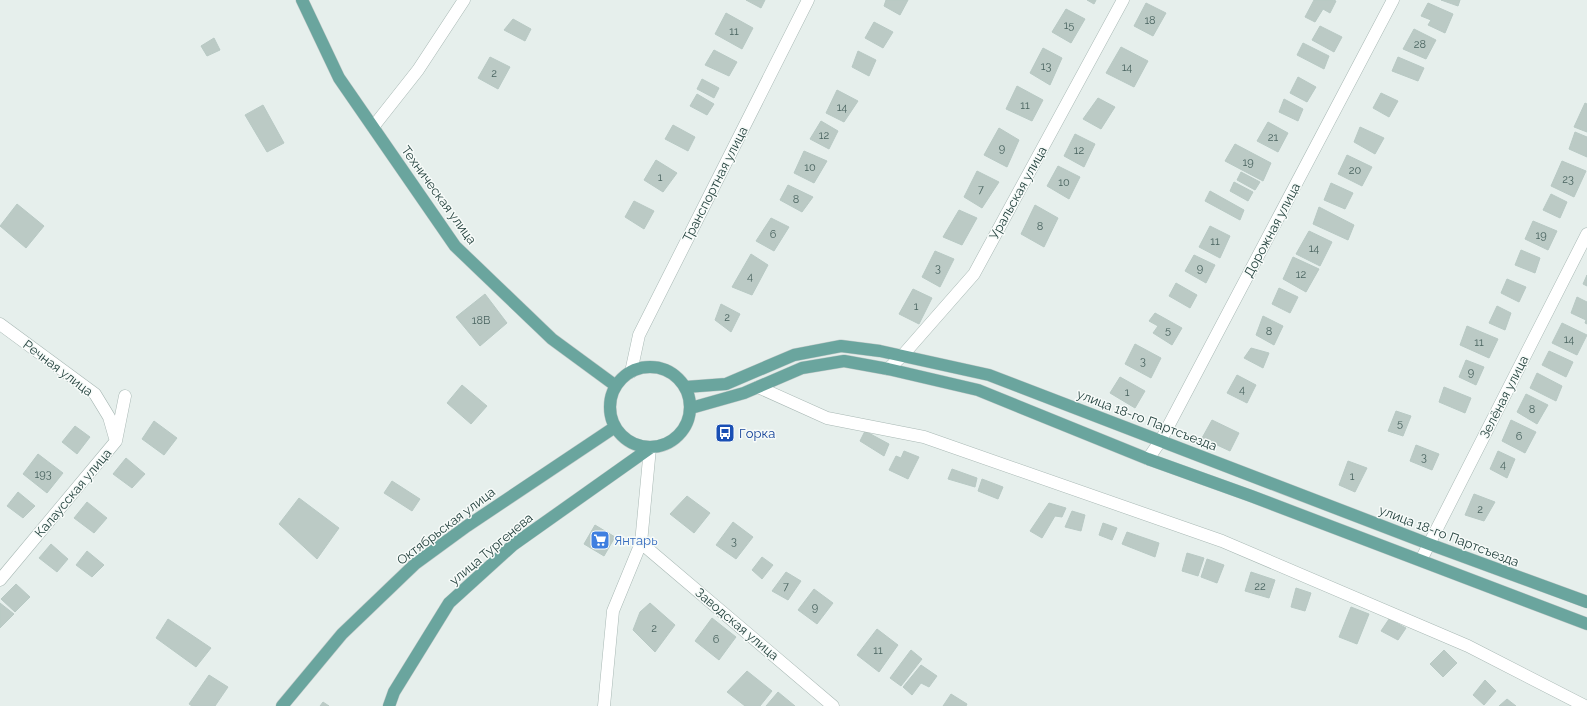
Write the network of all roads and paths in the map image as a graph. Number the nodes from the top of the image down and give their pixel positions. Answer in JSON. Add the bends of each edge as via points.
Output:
{"nodes":[{"id":1,"x":302,"y":0,"type":"edge"},
{"id":2,"x":464,"y":0,"type":"edge"},
{"id":3,"x":808,"y":0,"type":"edge"},
{"id":4,"x":1123,"y":0,"type":"edge"},
{"id":5,"x":1393,"y":0,"type":"edge"},
{"id":6,"x":373,"y":127,"type":"junction"},
{"id":7,"x":1587,"y":234,"type":"edge"},
{"id":8,"x":0,"y":324,"type":"edge"},
{"id":9,"x":902,"y":356,"type":"junction"},
{"id":10,"x":888,"y":369,"type":"junction"},
{"id":11,"x":631,"y":372,"type":"junction"},
{"id":12,"x":616,"y":386,"type":"junction"},
{"id":13,"x":686,"y":387,"type":"junction"},
{"id":14,"x":758,"y":387,"type":"junction"},
{"id":15,"x":125,"y":396,"type":"dead end"},
{"id":16,"x":691,"y":408,"type":"junction"},
{"id":17,"x":615,"y":427,"type":"junction"},
{"id":18,"x":1161,"y":440,"type":"junction"},
{"id":19,"x":116,"y":441,"type":"junction"},
{"id":20,"x":650,"y":448,"type":"junction"},
{"id":21,"x":1148,"y":459,"type":"junction"},
{"id":22,"x":641,"y":543,"type":"junction"},
{"id":23,"x":1429,"y":544,"type":"junction"},
{"id":24,"x":1421,"y":560,"type":"junction"},
{"id":25,"x":0,"y":580,"type":"edge"},
{"id":26,"x":1587,"y":602,"type":"edge"},
{"id":27,"x":1587,"y":624,"type":"edge"},
{"id":28,"x":282,"y":706,"type":"edge"},
{"id":29,"x":389,"y":706,"type":"edge"},
{"id":30,"x":604,"y":706,"type":"edge"},
{"id":31,"x":833,"y":706,"type":"edge"},
{"id":32,"x":1585,"y":706,"type":"edge"}],
"edges":[{"from":1,"to":6,"type":"main road","name":"Техническая улица","via":[[339,78]]},
{"from":2,"to":6,"type":"street","via":[[418,70]]},
{"from":3,"to":11,"type":"street","name":"Транспортная улица","via":[[639,335]]},
{"from":4,"to":9,"type":"street","name":"Уральская улица","via":[[974,274]]},
{"from":5,"to":18,"type":"street","name":"Дорожная улица"},
{"from":6,"to":12,"type":"main road","name":"Техническая улица","via":[[455,246],[552,339]]},
{"from":7,"to":23,"type":"street","name":"Зелёная улица"},
{"from":8,"to":19,"type":"street","name":"Речная улица","via":[[95,394],[109,417]]},
{"from":9,"to":10,"type":"street","name":"Уральская улица"},
{"from":9,"to":13,"type":"main road","name":"улица 18-го Партсъезда","via":[[841,346],[794,355],[726,384]]},
{"from":9,"to":18,"type":"main road","name":"улица 18-го Партсъезда","via":[[989,375]]},
{"from":10,"to":14,"type":"main road","via":[[844,361],[802,368]]},
{"from":10,"to":21,"type":"main road","via":[[978,390]]},
{"from":11,"to":12,"type":"main road"},
{"from":11,"to":13,"type":"main road","via":[[643,367],[668,370]]},
{"from":12,"to":17,"type":"main road","via":[[610,406]]},
{"from":13,"to":16,"type":"main road"},
{"from":14,"to":16,"type":"main road"},
{"from":14,"to":32,"type":"street","via":[[827,418],[924,437],[1222,541],[1468,646]]},
{"from":15,"to":19,"type":"street","name":"Калаусская улица"},
{"from":16,"to":20,"type":"main road","via":[[689,420],[674,440]]},
{"from":17,"to":20,"type":"main road","via":[[630,442]]},
{"from":17,"to":28,"type":"main road","name":"Октябрьская улица","via":[[415,564],[342,634]]},
{"from":18,"to":21,"type":"street","name":"Дорожная улица"},
{"from":18,"to":23,"type":"main road","name":"улица 18-го Партсъезда"},
{"from":19,"to":25,"type":"street","name":"Калаусская улица"},
{"from":20,"to":22,"type":"street"},
{"from":20,"to":29,"type":"main road","name":"улица Тургенева","via":[[514,545],[449,603],[394,692]]},
{"from":21,"to":24,"type":"main road"},
{"from":22,"to":30,"type":"street","via":[[613,611]]},
{"from":22,"to":31,"type":"street","name":"Заводская улица"},
{"from":23,"to":24,"type":"street","name":"Зелёная улица"},
{"from":23,"to":26,"type":"main road","name":"улица 18-го Партсъезда"},
{"from":24,"to":27,"type":"main road"}]}
